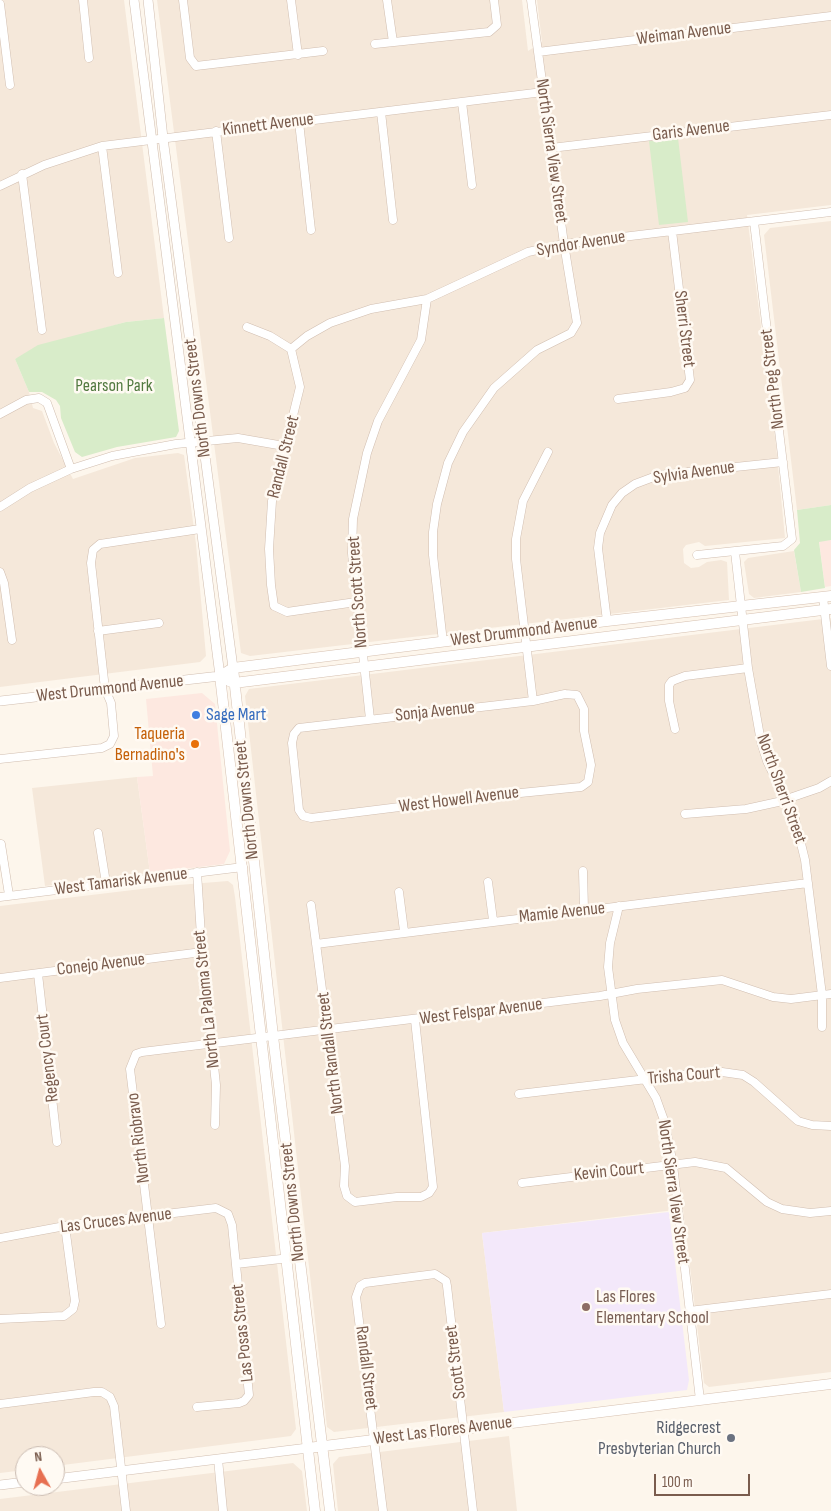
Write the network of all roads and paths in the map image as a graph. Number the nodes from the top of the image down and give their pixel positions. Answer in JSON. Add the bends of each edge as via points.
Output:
{"nodes":[{"id":1,"x":83,"y":0,"type":"edge"},
{"id":2,"x":134,"y":0,"type":"edge"},
{"id":3,"x":148,"y":0,"type":"edge"},
{"id":4,"x":183,"y":0,"type":"edge"},
{"id":5,"x":291,"y":0,"type":"edge"},
{"id":6,"x":387,"y":0,"type":"edge"},
{"id":7,"x":494,"y":0,"type":"edge"},
{"id":8,"x":531,"y":0,"type":"edge"},
{"id":9,"x":0,"y":4,"type":"edge"},
{"id":10,"x":831,"y":16,"type":"edge"},
{"id":11,"x":393,"y":42,"type":"junction"},
{"id":12,"x":375,"y":44,"type":"dead end"},
{"id":13,"x":323,"y":51,"type":"dead end"},
{"id":14,"x":538,"y":52,"type":"junction"},
{"id":15,"x":298,"y":55,"type":"junction"},
{"id":16,"x":89,"y":58,"type":"dead end"},
{"id":17,"x":10,"y":85,"type":"dead end"},
{"id":18,"x":543,"y":92,"type":"junction"},
{"id":19,"x":462,"y":102,"type":"junction"},
{"id":20,"x":381,"y":112,"type":"junction"},
{"id":21,"x":831,"y":115,"type":"edge"},
{"id":22,"x":299,"y":122,"type":"junction"},
{"id":23,"x":216,"y":131,"type":"junction"},
{"id":24,"x":163,"y":138,"type":"junction"},
{"id":25,"x":150,"y":139,"type":"junction"},
{"id":26,"x":102,"y":146,"type":"junction"},
{"id":27,"x":551,"y":148,"type":"junction"},
{"id":28,"x":22,"y":174,"type":"junction"},
{"id":29,"x":472,"y":185,"type":"dead end"},
{"id":30,"x":0,"y":186,"type":"edge"},
{"id":31,"x":831,"y":212,"type":"edge"},
{"id":32,"x":393,"y":220,"type":"dead end"},
{"id":33,"x":754,"y":222,"type":"junction"},
{"id":34,"x":311,"y":230,"type":"dead end"},
{"id":35,"x":672,"y":231,"type":"junction"},
{"id":36,"x":229,"y":238,"type":"dead end"},
{"id":37,"x":564,"y":244,"type":"junction"},
{"id":38,"x":118,"y":274,"type":"dead end"},
{"id":39,"x":427,"y":299,"type":"junction"},
{"id":40,"x":247,"y":327,"type":"dead end"},
{"id":41,"x":42,"y":330,"type":"dead end"},
{"id":42,"x":291,"y":350,"type":"junction"},
{"id":43,"x":618,"y":399,"type":"dead end"},
{"id":44,"x":0,"y":414,"type":"edge"},
{"id":45,"x":202,"y":441,"type":"junction"},
{"id":46,"x":190,"y":442,"type":"junction"},
{"id":47,"x":284,"y":446,"type":"junction"},
{"id":48,"x":548,"y":452,"type":"dead end"},
{"id":49,"x":783,"y":462,"type":"junction"},
{"id":50,"x":71,"y":469,"type":"junction"},
{"id":51,"x":0,"y":507,"type":"edge"},
{"id":52,"x":200,"y":529,"type":"junction"},
{"id":53,"x":735,"y":552,"type":"junction"},
{"id":54,"x":696,"y":555,"type":"dead end"},
{"id":55,"x":0,"y":572,"type":"edge"},
{"id":56,"x":827,"y":597,"type":"edge"},
{"id":57,"x":356,"y":602,"type":"junction"},
{"id":58,"x":742,"y":606,"type":"junction"},
{"id":59,"x":828,"y":610,"type":"edge"},
{"id":60,"x":744,"y":620,"type":"junction"},
{"id":61,"x":607,"y":621,"type":"junction"},
{"id":62,"x":159,"y":623,"type":"dead end"},
{"id":63,"x":98,"y":631,"type":"junction"},
{"id":64,"x":524,"y":633,"type":"junction"},
{"id":65,"x":12,"y":640,"type":"dead end"},
{"id":66,"x":443,"y":642,"type":"junction"},
{"id":67,"x":526,"y":647,"type":"junction"},
{"id":68,"x":362,"y":652,"type":"junction"},
{"id":69,"x":364,"y":666,"type":"junction"},
{"id":70,"x":831,"y":666,"type":"edge"},
{"id":71,"x":233,"y":668,"type":"junction"},
{"id":72,"x":748,"y":668,"type":"junction"},
{"id":73,"x":220,"y":676,"type":"junction"},
{"id":74,"x":234,"y":683,"type":"junction"},
{"id":75,"x":105,"y":689,"type":"junction"},
{"id":76,"x":0,"y":701,"type":"edge"},
{"id":77,"x":533,"y":701,"type":"junction"},
{"id":78,"x":370,"y":719,"type":"junction"},
{"id":79,"x":674,"y":729,"type":"dead end"},
{"id":80,"x":0,"y":759,"type":"edge"},
{"id":81,"x":590,"y":779,"type":"joint"},
{"id":82,"x":831,"y":781,"type":"edge"},
{"id":83,"x":786,"y":800,"type":"junction"},
{"id":84,"x":685,"y":814,"type":"dead end"},
{"id":85,"x":324,"y":816,"type":"joint"},
{"id":86,"x":98,"y":833,"type":"dead end"},
{"id":87,"x":1,"y":844,"type":"edge"},
{"id":88,"x":243,"y":867,"type":"junction"},
{"id":89,"x":583,"y":871,"type":"dead end"},
{"id":90,"x":197,"y":872,"type":"junction"},
{"id":91,"x":488,"y":882,"type":"dead end"},
{"id":92,"x":106,"y":883,"type":"junction"},
{"id":93,"x":808,"y":883,"type":"junction"},
{"id":94,"x":399,"y":892,"type":"dead end"},
{"id":95,"x":9,"y":895,"type":"junction"},
{"id":96,"x":0,"y":897,"type":"edge"},
{"id":97,"x":311,"y":906,"type":"dead end"},
{"id":98,"x":619,"y":906,"type":"junction"},
{"id":99,"x":584,"y":910,"type":"junction"},
{"id":100,"x":493,"y":920,"type":"junction"},
{"id":101,"x":404,"y":931,"type":"junction"},
{"id":102,"x":316,"y":944,"type":"junction"},
{"id":103,"x":202,"y":952,"type":"junction"},
{"id":104,"x":38,"y":974,"type":"junction"},
{"id":105,"x":0,"y":978,"type":"edge"},
{"id":106,"x":831,"y":994,"type":"edge"},
{"id":107,"x":611,"y":995,"type":"junction"},
{"id":108,"x":822,"y":995,"type":"junction"},
{"id":109,"x":415,"y":1020,"type":"junction"},
{"id":110,"x":822,"y":1028,"type":"dead end"},
{"id":111,"x":328,"y":1030,"type":"junction"},
{"id":112,"x":273,"y":1036,"type":"junction"},
{"id":113,"x":262,"y":1038,"type":"junction"},
{"id":114,"x":213,"y":1043,"type":"junction"},
{"id":115,"x":132,"y":1060,"type":"joint"},
{"id":116,"x":646,"y":1079,"type":"junction"},
{"id":117,"x":519,"y":1094,"type":"dead end"},
{"id":118,"x":215,"y":1125,"type":"dead end"},
{"id":119,"x":831,"y":1126,"type":"edge"},
{"id":120,"x":58,"y":1142,"type":"dead end"},
{"id":121,"x":673,"y":1165,"type":"junction"},
{"id":122,"x":522,"y":1183,"type":"dead end"},
{"id":123,"x":831,"y":1211,"type":"edge"},
{"id":124,"x":148,"y":1217,"type":"junction"},
{"id":125,"x":230,"y":1217,"type":"joint"},
{"id":126,"x":65,"y":1226,"type":"junction"},
{"id":127,"x":0,"y":1238,"type":"edge"},
{"id":128,"x":299,"y":1257,"type":"junction"},
{"id":129,"x":285,"y":1258,"type":"junction"},
{"id":130,"x":236,"y":1264,"type":"junction"},
{"id":131,"x":360,"y":1286,"type":"joint"},
{"id":132,"x":831,"y":1294,"type":"edge"},
{"id":133,"x":689,"y":1311,"type":"junction"},
{"id":134,"x":0,"y":1318,"type":"edge"},
{"id":135,"x":161,"y":1324,"type":"dead end"},
{"id":136,"x":831,"y":1384,"type":"edge"},
{"id":137,"x":700,"y":1400,"type":"junction"},
{"id":138,"x":0,"y":1404,"type":"edge"},
{"id":139,"x":197,"y":1406,"type":"dead end"},
{"id":140,"x":463,"y":1429,"type":"junction"},
{"id":141,"x":375,"y":1440,"type":"junction"},
{"id":142,"x":322,"y":1446,"type":"junction"},
{"id":143,"x":308,"y":1448,"type":"junction"},
{"id":144,"x":218,"y":1459,"type":"junction"},
{"id":145,"x":121,"y":1471,"type":"junction"},
{"id":146,"x":65,"y":1478,"type":"edge"},
{"id":147,"x":15,"y":1483,"type":"edge"},
{"id":148,"x":0,"y":1485,"type":"edge"},
{"id":149,"x":126,"y":1511,"type":"edge"},
{"id":150,"x":223,"y":1511,"type":"edge"},
{"id":151,"x":315,"y":1511,"type":"edge"},
{"id":152,"x":330,"y":1511,"type":"edge"},
{"id":153,"x":383,"y":1511,"type":"edge"},
{"id":154,"x":473,"y":1511,"type":"edge"}],
"edges":[{"from":1,"to":16,"type":"street"},
{"from":2,"to":25,"type":"street","name":"North Downs Street"},
{"from":3,"to":24,"type":"street","name":"North Downs Street"},
{"from":4,"to":15,"type":"street","via":[[190,58],[196,66]]},
{"from":5,"to":15,"type":"street"},
{"from":6,"to":11,"type":"street"},
{"from":7,"to":11,"type":"street","via":[[497,25],[489,32]]},
{"from":8,"to":14,"type":"street","name":"North Sierra View Street"},
{"from":9,"to":17,"type":"street"},
{"from":10,"to":14,"type":"street","name":"Weiman Avenue"},
{"from":11,"to":12,"type":"street"},
{"from":13,"to":15,"type":"street"},
{"from":14,"to":18,"type":"street","name":"North Sierra View Street"},
{"from":18,"to":19,"type":"street","name":"Kinnett Avenue"},
{"from":18,"to":27,"type":"street","name":"North Sierra View Street"},
{"from":19,"to":20,"type":"street","name":"Kinnett Avenue"},
{"from":19,"to":29,"type":"street"},
{"from":20,"to":22,"type":"street","name":"Kinnett Avenue"},
{"from":20,"to":32,"type":"street"},
{"from":21,"to":27,"type":"street","name":"Garis Avenue"},
{"from":22,"to":23,"type":"street","name":"Kinnett Avenue"},
{"from":22,"to":34,"type":"street"},
{"from":23,"to":24,"type":"street","name":"Kinnett Avenue"},
{"from":23,"to":36,"type":"street"},
{"from":24,"to":25,"type":"street","name":"Kinnett Avenue"},
{"from":24,"to":45,"type":"street","name":"North Downs Street"},
{"from":25,"to":26,"type":"street","name":"Kinnett Avenue"},
{"from":25,"to":46,"type":"street","name":"North Downs Street"},
{"from":26,"to":28,"type":"street","name":"Kinnett Avenue"},
{"from":26,"to":38,"type":"street"},
{"from":27,"to":37,"type":"street","name":"North Sierra View Street"},
{"from":28,"to":30,"type":"street","name":"Kinnett Avenue"},
{"from":28,"to":41,"type":"street"},
{"from":31,"to":33,"type":"street","name":"Syndor Avenue"},
{"from":33,"to":35,"type":"street","name":"Syndor Avenue"},
{"from":33,"to":49,"type":"street","name":"North Peg Street"},
{"from":35,"to":37,"type":"street","name":"Syndor Avenue"},
{"from":35,"to":43,"type":"street","name":"Sherri Street","via":[[690,380],[685,388],[671,392]]},
{"from":37,"to":39,"type":"street","name":"Syndor Avenue","via":[[516,256]]},
{"from":37,"to":66,"type":"street","name":"North Sierra View Street","via":[[577,323],[573,331],[537,350],[494,388],[463,432],[448,463],[433,532]]},
{"from":39,"to":42,"type":"street","name":"Syndor Avenue","via":[[350,315],[307,336]]},
{"from":39,"to":57,"type":"street","name":"North Scott Street","via":[[421,340],[378,421],[358,486],[352,553]]},
{"from":40,"to":42,"type":"street","via":[[270,336]]},
{"from":42,"to":47,"type":"street","name":"Randall Street","via":[[300,387]]},
{"from":44,"to":50,"type":"street","via":[[26,400],[43,400],[50,406]]},
{"from":45,"to":46,"type":"street"},
{"from":45,"to":47,"type":"street","via":[[238,438]]},
{"from":45,"to":71,"type":"street","name":"North Downs Street"},
{"from":46,"to":50,"type":"street","via":[[112,456]]},
{"from":46,"to":52,"type":"street","name":"North Downs Street"},
{"from":47,"to":57,"type":"street","name":"Randall Street","via":[[272,501],[269,549],[274,606],[283,611]]},
{"from":48,"to":64,"type":"street","via":[[528,491],[518,521],[516,559]]},
{"from":49,"to":53,"type":"street","name":"North Peg Street","via":[[790,541],[784,546]]},
{"from":49,"to":61,"type":"street","name":"Sylvia Avenue","via":[[659,475],[622,493],[605,518],[598,548]]},
{"from":50,"to":51,"type":"street","via":[[30,488]]},
{"from":52,"to":63,"type":"street","via":[[100,544],[93,550]]},
{"from":52,"to":73,"type":"street","name":"North Downs Street"},
{"from":53,"to":54,"type":"street"},
{"from":53,"to":58,"type":"street","name":"North Sherri Street"},
{"from":55,"to":65,"type":"street"},
{"from":56,"to":58,"type":"main road","name":"West Drummond Avenue"},
{"from":56,"to":59,"type":"street"},
{"from":57,"to":68,"type":"street","name":"North Scott Street"},
{"from":58,"to":60,"type":"street","name":"North Sherri Street"},
{"from":58,"to":61,"type":"main road","name":"West Drummond Avenue"},
{"from":59,"to":60,"type":"main road"},
{"from":59,"to":70,"type":"street"},
{"from":60,"to":67,"type":"main road","name":"West Drummond Avenue"},
{"from":60,"to":72,"type":"street","name":"North Sherri Street"},
{"from":61,"to":64,"type":"main road","name":"West Drummond Avenue"},
{"from":62,"to":63,"type":"street"},
{"from":63,"to":75,"type":"street"},
{"from":64,"to":66,"type":"main road","name":"West Drummond Avenue"},
{"from":64,"to":67,"type":"street"},
{"from":66,"to":68,"type":"main road","name":"West Drummond Avenue"},
{"from":67,"to":69,"type":"main road","name":"West Drummond Avenue"},
{"from":67,"to":77,"type":"street"},
{"from":68,"to":69,"type":"street","name":"North Scott Street"},
{"from":68,"to":71,"type":"main road","name":"West Drummond Avenue"},
{"from":69,"to":74,"type":"main road","name":"West Drummond Avenue"},
{"from":69,"to":78,"type":"street","name":"North Scott Street"},
{"from":71,"to":73,"type":"main road","name":"West Drummond Avenue"},
{"from":71,"to":74,"type":"main road","name":"North Downs Street"},
{"from":72,"to":79,"type":"street","via":[[685,676],[672,681],[669,701]]},
{"from":72,"to":83,"type":"street","name":"North Sherri Street","via":[[766,761]]},
{"from":73,"to":74,"type":"main road"},
{"from":73,"to":75,"type":"street","name":"West Drummond Avenue"},
{"from":73,"to":88,"type":"main road","name":"North Downs Street"},
{"from":74,"to":112,"type":"main road","name":"North Downs Street"},
{"from":75,"to":76,"type":"street","name":"West Drummond Avenue"},
{"from":75,"to":80,"type":"street","via":[[111,703],[114,736],[110,744],[102,748]]},
{"from":77,"to":78,"type":"street","name":"Sonja Avenue"},
{"from":77,"to":81,"type":"street","name":"Sonja Avenue","via":[[565,694],[580,698],[591,765]]},
{"from":78,"to":85,"type":"street","name":"Sonja Avenue","via":[[308,726],[296,731],[292,743],[299,810],[307,818]]},
{"from":81,"to":85,"type":"street","name":"West Howell Avenue","via":[[581,787]]},
{"from":82,"to":83,"type":"street"},
{"from":83,"to":84,"type":"street","via":[[746,809]]},
{"from":83,"to":93,"type":"street","name":"North Sherri Street","via":[[802,840]]},
{"from":86,"to":92,"type":"street"},
{"from":87,"to":95,"type":"street"},
{"from":88,"to":90,"type":"street","name":"West Tamarisk Avenue"},
{"from":88,"to":113,"type":"main road","name":"North Downs Street"},
{"from":89,"to":99,"type":"street"},
{"from":90,"to":92,"type":"street","name":"West Tamarisk Avenue"},
{"from":90,"to":103,"type":"street","name":"North La Paloma Street"},
{"from":91,"to":100,"type":"street"},
{"from":92,"to":95,"type":"street","name":"West Tamarisk Avenue"},
{"from":93,"to":98,"type":"street","name":"Mamie Avenue"},
{"from":93,"to":108,"type":"street","name":"North Sherri Street"},
{"from":94,"to":101,"type":"street"},
{"from":95,"to":96,"type":"street","name":"West Tamarisk Avenue"},
{"from":97,"to":102,"type":"street","name":"North Randall Street"},
{"from":98,"to":99,"type":"street","name":"Mamie Avenue"},
{"from":98,"to":107,"type":"street","name":"North Sierra View Street","via":[[610,943]]},
{"from":99,"to":100,"type":"street","name":"Mamie Avenue"},
{"from":100,"to":101,"type":"street","name":"Mamie Avenue"},
{"from":101,"to":102,"type":"street","name":"Mamie Avenue"},
{"from":102,"to":111,"type":"street","name":"North Randall Street"},
{"from":103,"to":104,"type":"street","name":"Conejo Avenue"},
{"from":103,"to":114,"type":"street","name":"North La Paloma Street"},
{"from":104,"to":105,"type":"street","name":"Conejo Avenue"},
{"from":104,"to":120,"type":"street","name":"Regency Court"},
{"from":106,"to":108,"type":"street","name":"West Felspar Avenue"},
{"from":107,"to":108,"type":"street","name":"West Felspar Avenue","via":[[636,989],[722,980],[773,997],[791,999]]},
{"from":107,"to":109,"type":"street","name":"West Felspar Avenue"},
{"from":107,"to":116,"type":"street","name":"North Sierra View Street","via":[[623,1043]]},
{"from":108,"to":110,"type":"street","name":"North Sherri Street"},
{"from":109,"to":111,"type":"street","name":"West Felspar Avenue"},
{"from":109,"to":111,"type":"street","name":"North Randall Street","via":[[433,1187],[421,1197],[350,1200],[344,1186]]},
{"from":111,"to":112,"type":"street","name":"West Felspar Avenue"},
{"from":112,"to":113,"type":"street","name":"West Felspar Avenue"},
{"from":112,"to":128,"type":"main road","name":"North Downs Street"},
{"from":113,"to":114,"type":"street","name":"West Felspar Avenue"},
{"from":113,"to":129,"type":"main road","name":"North Downs Street"},
{"from":114,"to":115,"type":"street","name":"West Felspar Avenue","via":[[142,1052]]},
{"from":114,"to":118,"type":"street","name":"North La Paloma Street"},
{"from":115,"to":124,"type":"street","name":"North Riobravo","via":[[130,1069]]},
{"from":116,"to":117,"type":"street","name":"Trisha Court"},
{"from":116,"to":119,"type":"street","name":"Trisha Court","via":[[695,1071],[736,1074],[759,1086],[798,1121]]},
{"from":116,"to":121,"type":"street","name":"North Sierra View Street","via":[[665,1123]]},
{"from":121,"to":122,"type":"street","name":"Kevin Court"},
{"from":121,"to":123,"type":"street","name":"Kevin Court","via":[[695,1162],[726,1168],[767,1202],[810,1214]]},
{"from":121,"to":133,"type":"street","name":"North Sierra View Street"},
{"from":124,"to":125,"type":"street","name":"Las Cruces Avenue","via":[[216,1208]]},
{"from":124,"to":126,"type":"street","name":"Las Cruces Avenue"},
{"from":124,"to":135,"type":"street","name":"North Riobravo"},
{"from":125,"to":130,"type":"street","name":"Las Posas Street"},
{"from":126,"to":127,"type":"street","name":"Las Cruces Avenue"},
{"from":126,"to":134,"type":"street","via":[[75,1301],[73,1309],[64,1316]]},
{"from":128,"to":129,"type":"street"},
{"from":128,"to":142,"type":"main road","name":"North Downs Street"},
{"from":129,"to":130,"type":"street"},
{"from":129,"to":143,"type":"main road","name":"North Downs Street"},
{"from":130,"to":139,"type":"street","name":"Las Posas Street","via":[[249,1394],[244,1401]]},
{"from":131,"to":140,"type":"street","name":"Scott Street","via":[[424,1274],[439,1275],[447,1286]]},
{"from":131,"to":141,"type":"street","name":"Randall Street","via":[[356,1297]]},
{"from":132,"to":133,"type":"street"},
{"from":133,"to":137,"type":"street","name":"North Sierra View Street"},
{"from":136,"to":137,"type":"main road","name":"West Las Flores Avenue"},
{"from":137,"to":140,"type":"main road","name":"West Las Flores Avenue"},
{"from":138,"to":145,"type":"street","via":[[106,1393],[114,1406]]},
{"from":140,"to":141,"type":"main road","name":"West Las Flores Avenue"},
{"from":140,"to":154,"type":"street","name":"Scott Street"},
{"from":141,"to":142,"type":"main road","name":"West Las Flores Avenue"},
{"from":141,"to":153,"type":"street","name":"Randall Street"},
{"from":142,"to":143,"type":"main road","name":"West Las Flores Avenue"},
{"from":142,"to":152,"type":"main road","name":"North Downs Street"},
{"from":143,"to":144,"type":"street","name":"West Las Flores Avenue"},
{"from":143,"to":151,"type":"main road","name":"North Downs Street"},
{"from":144,"to":145,"type":"street","name":"West Las Flores Avenue"},
{"from":144,"to":150,"type":"street"},
{"from":145,"to":146,"type":"street","name":"West Las Flores Avenue"},
{"from":145,"to":149,"type":"street"},
{"from":147,"to":148,"type":"street"}]}
